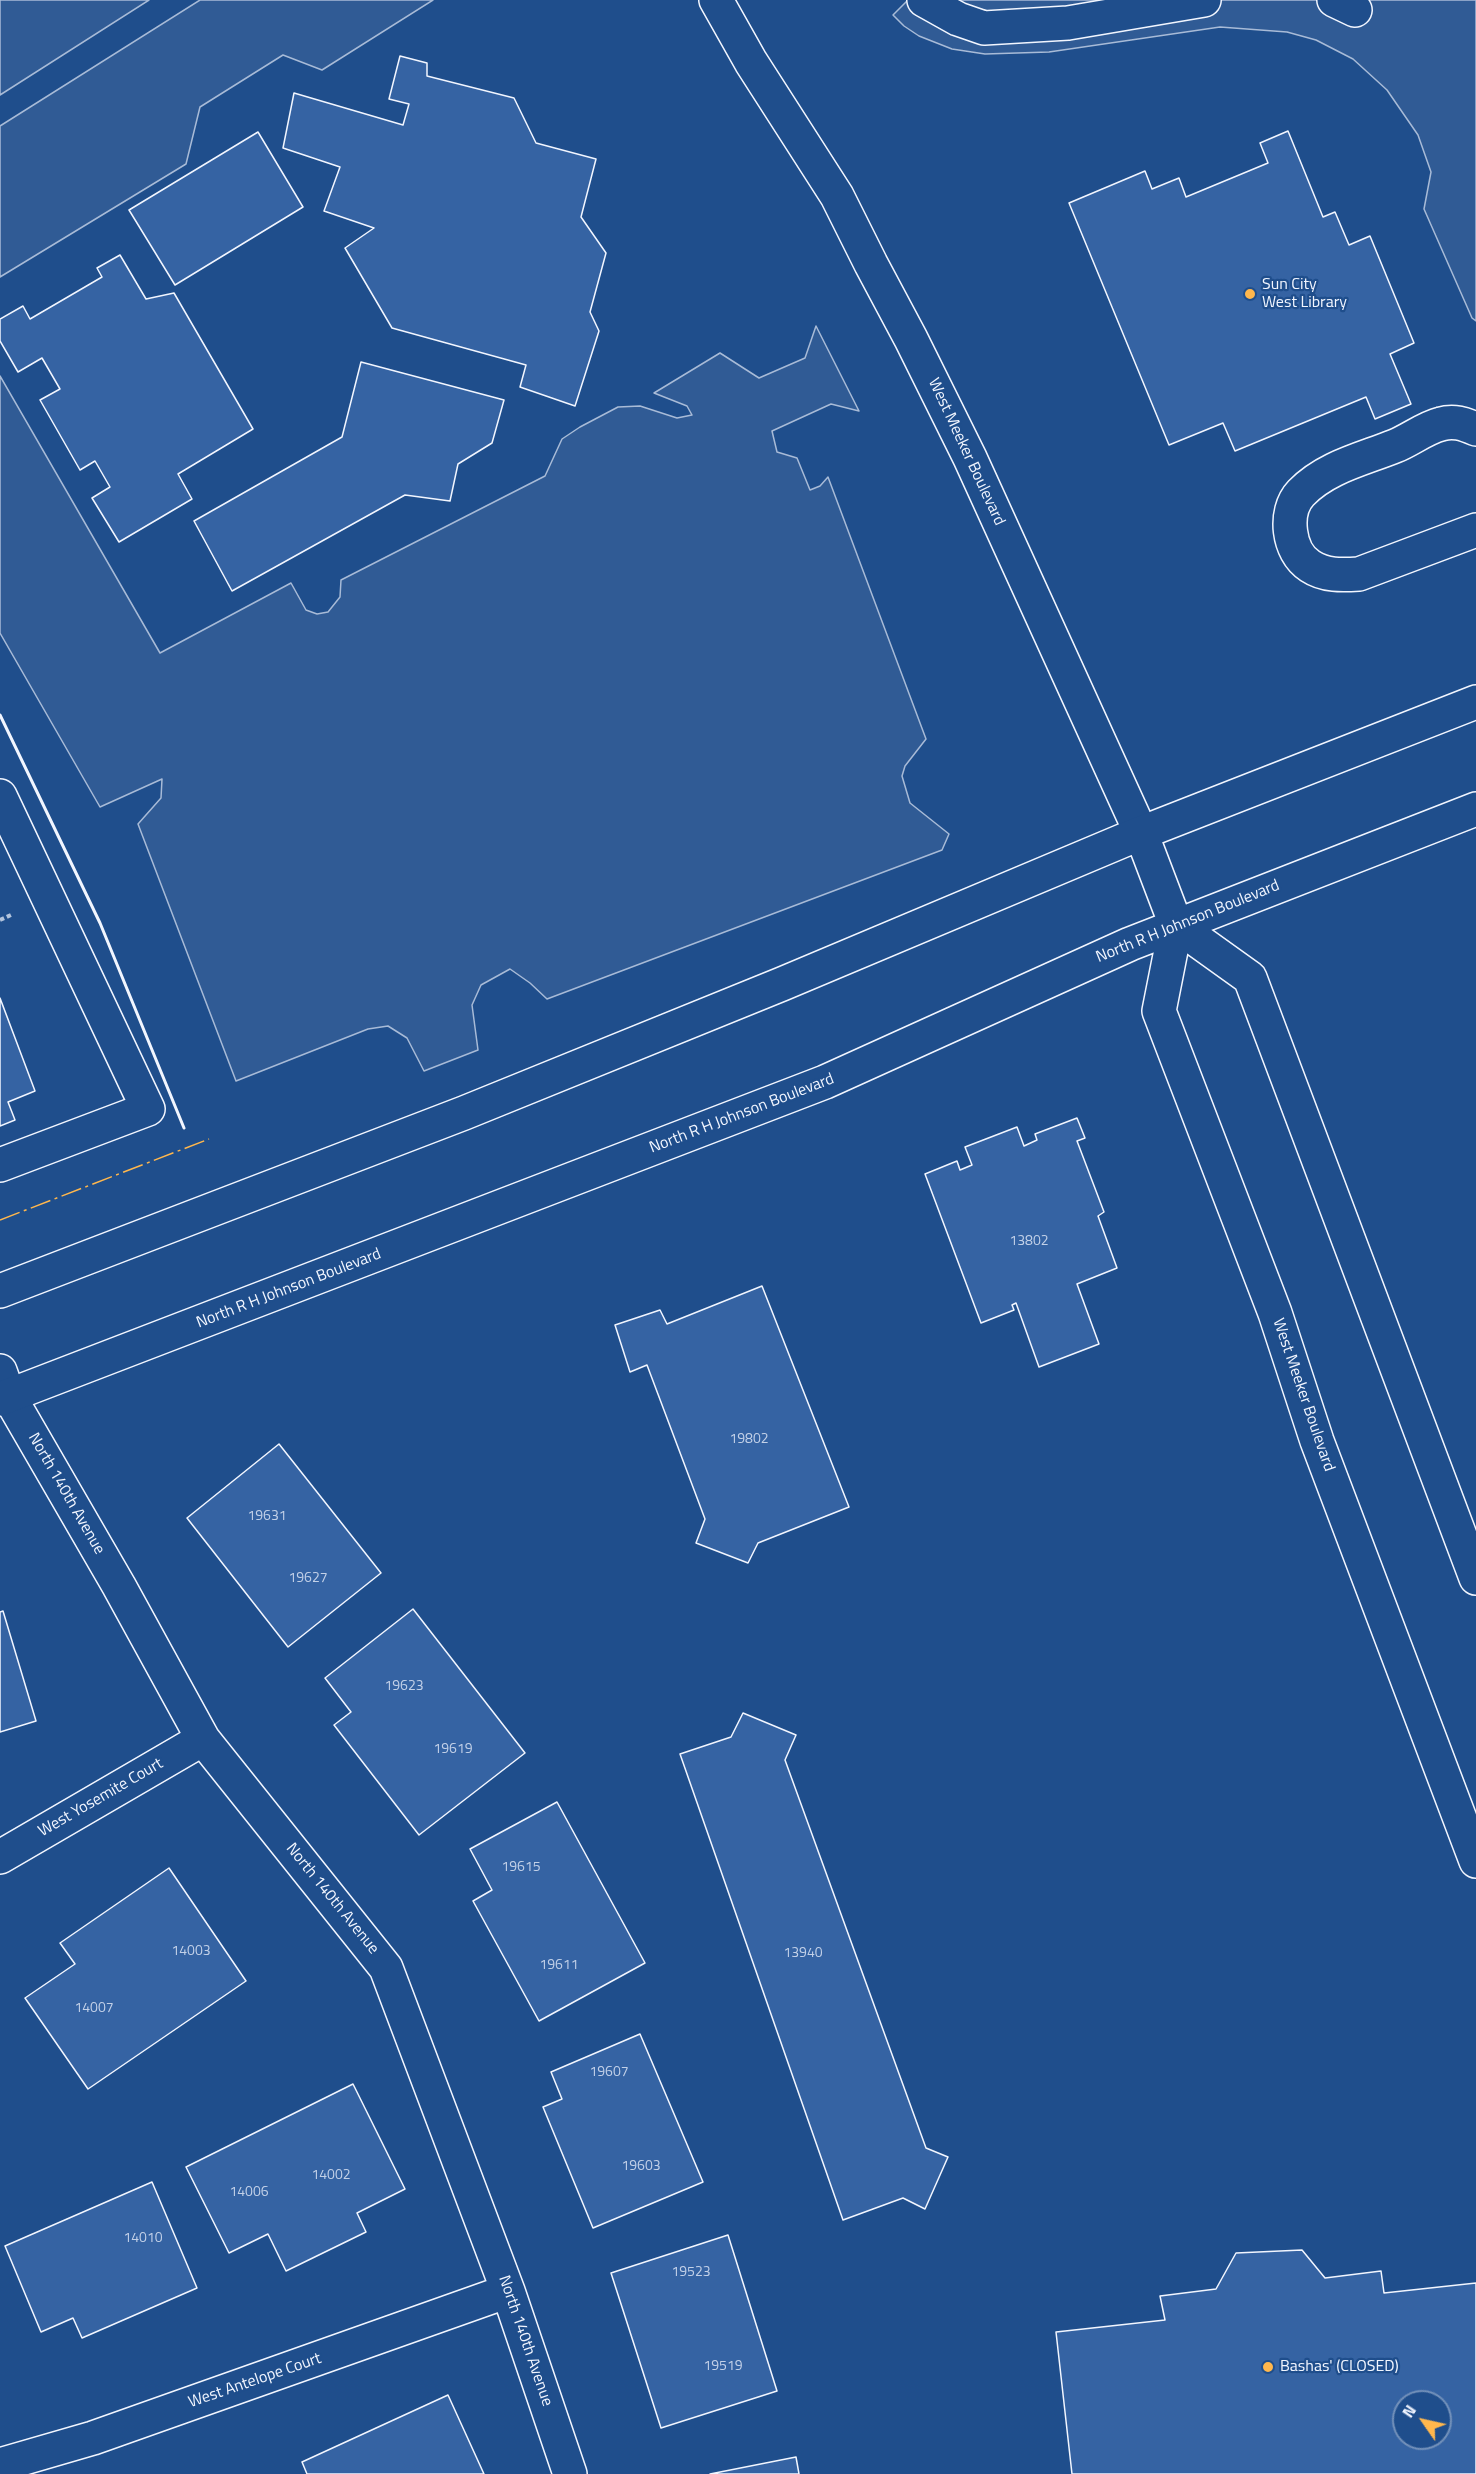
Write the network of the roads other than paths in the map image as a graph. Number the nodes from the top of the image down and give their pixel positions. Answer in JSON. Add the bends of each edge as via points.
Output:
{"nodes":[{"id":1,"x":924,"y":0,"type":"edge"},
{"id":2,"x":1204,"y":0,"type":"edge"},
{"id":3,"x":721,"y":2,"type":"edge"},
{"id":4,"x":1476,"y":429,"type":"edge"},
{"id":5,"x":1476,"y":530,"type":"edge"},
{"id":6,"x":1476,"y":702,"type":"edge"},
{"id":7,"x":0,"y":796,"type":"edge"},
{"id":8,"x":1476,"y":809,"type":"edge"},
{"id":9,"x":1141,"y":833,"type":"junction"},
{"id":10,"x":1176,"y":925,"type":"junction"},
{"id":11,"x":0,"y":1165,"type":"edge"},
{"id":12,"x":0,"y":1291,"type":"edge"},
{"id":13,"x":3,"y":1388,"type":"edge"},
{"id":14,"x":1476,"y":1578,"type":"edge"},
{"id":15,"x":203,"y":1738,"type":"junction"},
{"id":16,"x":0,"y":1857,"type":"edge"},
{"id":17,"x":1476,"y":1861,"type":"edge"},
{"id":18,"x":508,"y":2291,"type":"junction"},
{"id":19,"x":0,"y":2465,"type":"edge"},
{"id":20,"x":570,"y":2474,"type":"edge"}],
"edges":[{"from":1,"to":2,"type":"main road","via":[[958,20],[984,28],[1068,22]]},
{"from":3,"to":9,"type":"main road","name":"West Meeker Boulevard","via":[[751,62],[837,196],[911,339],[970,458]]},
{"from":4,"to":5,"type":"main road","via":[[1456,422],[1440,424],[1396,446],[1342,465],[1300,494],[1288,523],[1297,550],[1308,565],[1341,575],[1359,574]]},
{"from":6,"to":9,"type":"main road"},
{"from":7,"to":11,"type":"main road","via":[[148,1110]]},
{"from":8,"to":10,"type":"main road","name":"North R H Johnson Boulevard"},
{"from":9,"to":10,"type":"main road","name":"West Meeker Boulevard"},
{"from":9,"to":12,"type":"main road","via":[[464,1113]]},
{"from":10,"to":13,"type":"main road","name":"North R H Johnson Boulevard","via":[[825,1082]]},
{"from":10,"to":14,"type":"main road","via":[[1250,978]]},
{"from":10,"to":17,"type":"main road","name":"West Meeker Boulevard","via":[[1159,1011],[1275,1313],[1317,1441]]},
{"from":13,"to":15,"type":"main road","name":"North 140th Avenue"},
{"from":15,"to":16,"type":"main road","name":"West Yosemite Court"},
{"from":15,"to":18,"type":"main road","name":"North 140th Avenue","via":[[386,1968]]},
{"from":18,"to":19,"type":"main road","name":"West Antelope Court","via":[[93,2438]]},
{"from":18,"to":20,"type":"main road","name":"North 140th Avenue"}]}
